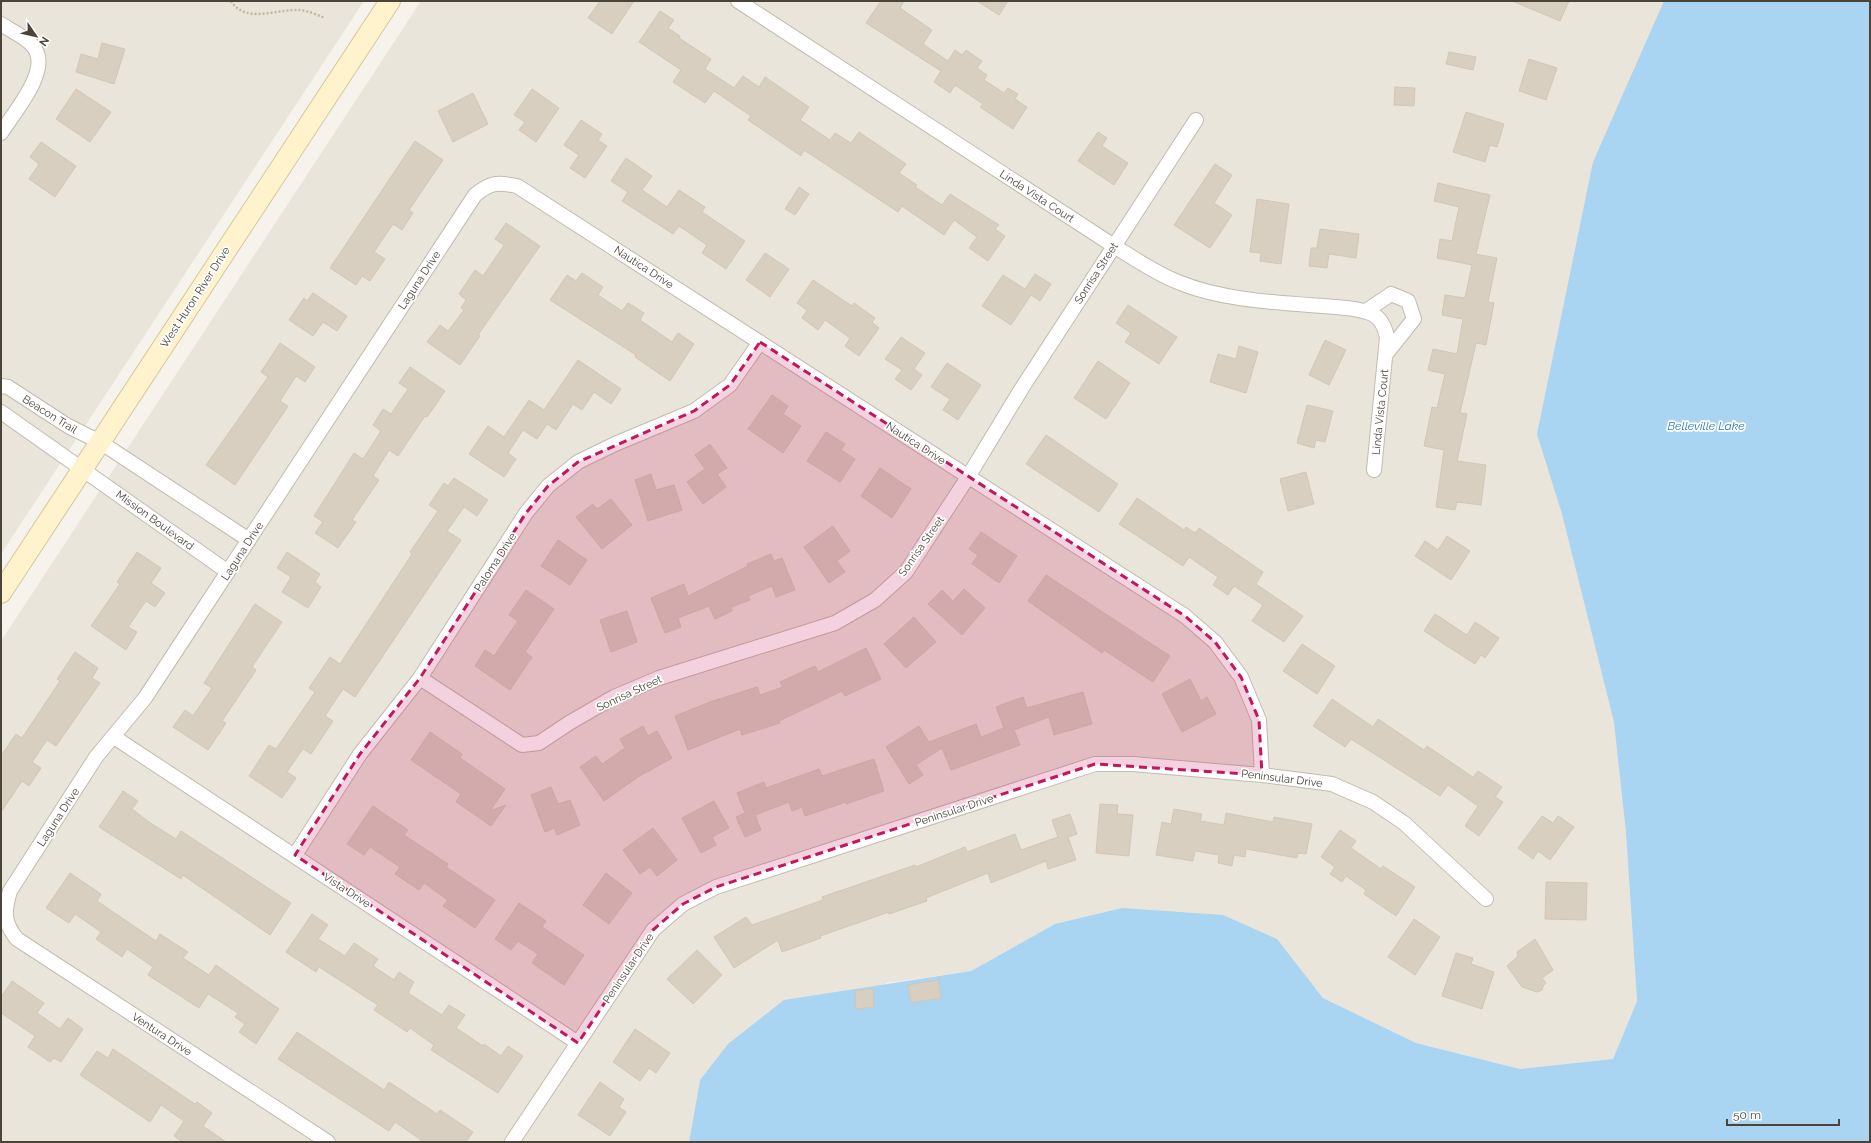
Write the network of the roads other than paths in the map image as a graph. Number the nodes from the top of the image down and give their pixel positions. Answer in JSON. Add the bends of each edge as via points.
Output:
{"nodes":[{"id":1,"x":390,"y":1,"type":"edge"},
{"id":2,"x":738,"y":1,"type":"edge"},
{"id":3,"x":1,"y":24,"type":"edge"},
{"id":4,"x":1196,"y":120,"type":"dead end"},
{"id":5,"x":1,"y":133,"type":"edge"},
{"id":6,"x":486,"y":186,"type":"joint"},
{"id":7,"x":1114,"y":246,"type":"junction"},
{"id":8,"x":1366,"y":311,"type":"junction"},
{"id":9,"x":760,"y":342,"type":"junction"},
{"id":10,"x":1386,"y":354,"type":"junction"},
{"id":11,"x":1,"y":386,"type":"edge"},
{"id":12,"x":1,"y":412,"type":"edge"},
{"id":13,"x":100,"y":442,"type":"junction"},
{"id":14,"x":82,"y":468,"type":"junction"},
{"id":15,"x":1374,"y":470,"type":"dead end"},
{"id":16,"x":968,"y":477,"type":"junction"},
{"id":17,"x":249,"y":540,"type":"junction"},
{"id":18,"x":228,"y":572,"type":"junction"},
{"id":19,"x":1,"y":593,"type":"edge"},
{"id":20,"x":420,"y":678,"type":"junction"},
{"id":21,"x":114,"y":736,"type":"junction"},
{"id":22,"x":1262,"y":775,"type":"junction"},
{"id":23,"x":295,"y":856,"type":"junction"},
{"id":24,"x":1486,"y":899,"type":"dead end"},
{"id":25,"x":6,"y":918,"type":"joint"},
{"id":26,"x":578,"y":1043,"type":"junction"},
{"id":27,"x":328,"y":1142,"type":"edge"},
{"id":28,"x":512,"y":1142,"type":"edge"}],
"edges":[{"from":1,"to":13,"type":"main road","name":"West Huron River Drive"},
{"from":2,"to":7,"type":"street","name":"Linda Vista Court"},
{"from":3,"to":5,"type":"street","via":[[29,42],[37,53],[38,68],[34,83]]},
{"from":4,"to":7,"type":"street","name":"Sonrisa Street"},
{"from":6,"to":9,"type":"street","name":"Nautica Drive","via":[[499,182],[517,186]]},
{"from":6,"to":17,"type":"street","name":"Laguna Drive","via":[[476,195]]},
{"from":7,"to":8,"type":"street","name":"Linda Vista Court","via":[[1161,274],[1203,291],[1231,297]]},
{"from":7,"to":16,"type":"street","name":"Sonrisa Street"},
{"from":8,"to":10,"type":"street","name":"Linda Vista Court","via":[[1376,316],[1385,329]]},
{"from":8,"to":10,"type":"street","name":"Linda Vista Court","via":[[1390,294],[1408,301],[1414,319]]},
{"from":9,"to":16,"type":"street","name":"Nautica Drive"},
{"from":9,"to":20,"type":"street","name":"Paloma Drive","via":[[730,385],[694,411],[578,462],[548,486],[526,513]]},
{"from":10,"to":15,"type":"street","name":"Linda Vista Court"},
{"from":11,"to":13,"type":"street","name":"Beacon Trail","via":[[8,387],[68,426]]},
{"from":12,"to":14,"type":"street"},
{"from":13,"to":14,"type":"main road","name":"West Huron River Drive"},
{"from":13,"to":17,"type":"street"},
{"from":14,"to":18,"type":"street","name":"Mission Boulevard"},
{"from":14,"to":19,"type":"main road","name":"West Huron River Drive"},
{"from":16,"to":20,"type":"street","name":"Sonrisa Street","via":[[906,572],[875,600],[834,623],[660,678],[614,697],[539,744],[522,745]]},
{"from":16,"to":22,"type":"street","name":"Nautica Drive","via":[[1185,616],[1216,642],[1241,677],[1259,720]]},
{"from":17,"to":18,"type":"street","name":"Laguna Drive"},
{"from":18,"to":21,"type":"street","name":"Laguna Drive","via":[[145,698]]},
{"from":20,"to":23,"type":"street","name":"Paloma Drive","via":[[360,754]]},
{"from":21,"to":23,"type":"street","name":"Vista Drive"},
{"from":21,"to":25,"type":"street","name":"Laguna Drive","via":[[96,757],[10,891],[5,908]]},
{"from":22,"to":24,"type":"street","name":"Peninsular Drive","via":[[1332,784],[1373,802],[1404,823]]},
{"from":22,"to":26,"type":"street","name":"Peninsular Drive","via":[[1133,764],[1095,764],[716,887],[683,904],[653,930]]},
{"from":23,"to":26,"type":"street","name":"Vista Drive"},
{"from":25,"to":27,"type":"street","name":"Ventura Drive","via":[[9,930],[17,939]]},
{"from":26,"to":28,"type":"street","name":"Peninsular Drive"}]}
